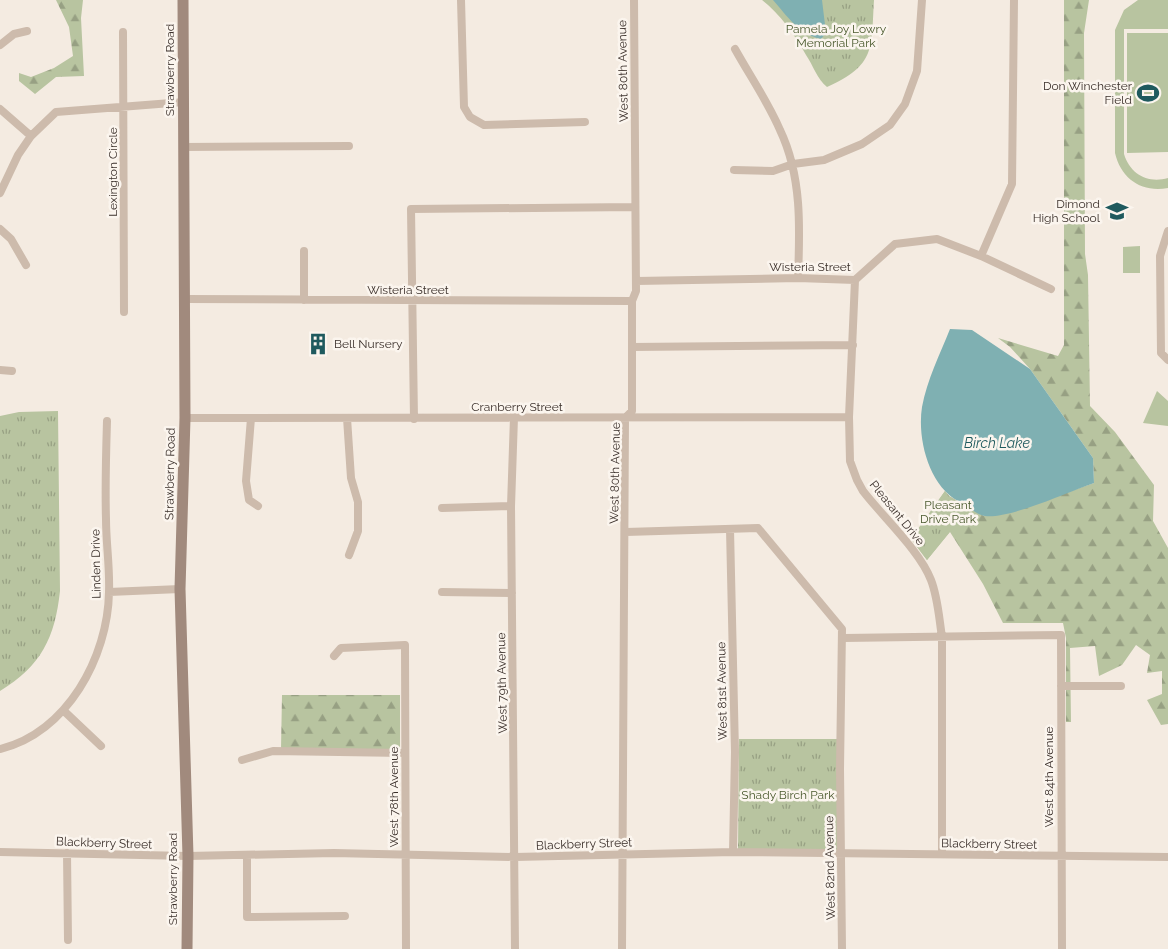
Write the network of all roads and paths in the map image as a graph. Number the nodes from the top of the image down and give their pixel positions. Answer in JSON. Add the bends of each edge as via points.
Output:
{"nodes":[{"id":1,"x":183,"y":0,"type":"edge"},
{"id":2,"x":461,"y":0,"type":"edge"},
{"id":3,"x":634,"y":0,"type":"edge"},
{"id":4,"x":922,"y":0,"type":"edge"},
{"id":5,"x":1014,"y":0,"type":"edge"},
{"id":6,"x":27,"y":31,"type":"dead end"},
{"id":7,"x":123,"y":32,"type":"dead end"},
{"id":8,"x":0,"y":45,"type":"edge"},
{"id":9,"x":735,"y":49,"type":"dead end"},
{"id":10,"x":184,"y":102,"type":"junction"},
{"id":11,"x":123,"y":108,"type":"junction"},
{"id":12,"x":0,"y":109,"type":"edge"},
{"id":13,"x":585,"y":122,"type":"dead end"},
{"id":14,"x":32,"y":136,"type":"junction"},
{"id":15,"x":349,"y":146,"type":"dead end"},
{"id":16,"x":184,"y":147,"type":"junction"},
{"id":17,"x":792,"y":164,"type":"junction"},
{"id":18,"x":734,"y":170,"type":"dead end"},
{"id":19,"x":0,"y":193,"type":"edge"},
{"id":20,"x":635,"y":207,"type":"junction"},
{"id":21,"x":0,"y":229,"type":"edge"},
{"id":22,"x":1168,"y":231,"type":"edge"},
{"id":23,"x":304,"y":251,"type":"dead end"},
{"id":24,"x":981,"y":256,"type":"junction"},
{"id":25,"x":26,"y":265,"type":"dead end"},
{"id":26,"x":798,"y":278,"type":"junction"},
{"id":27,"x":855,"y":280,"type":"junction"},
{"id":28,"x":636,"y":281,"type":"junction"},
{"id":29,"x":1050,"y":289,"type":"dead end"},
{"id":30,"x":185,"y":299,"type":"junction"},
{"id":31,"x":304,"y":300,"type":"junction"},
{"id":32,"x":632,"y":301,"type":"junction"},
{"id":33,"x":413,"y":302,"type":"junction"},
{"id":34,"x":124,"y":312,"type":"dead end"},
{"id":35,"x":852,"y":345,"type":"junction"},
{"id":36,"x":632,"y":347,"type":"junction"},
{"id":37,"x":1168,"y":360,"type":"edge"},
{"id":38,"x":0,"y":370,"type":"edge"},
{"id":39,"x":12,"y":371,"type":"dead end"},
{"id":40,"x":514,"y":417,"type":"junction"},
{"id":41,"x":849,"y":417,"type":"junction"},
{"id":42,"x":185,"y":418,"type":"junction"},
{"id":43,"x":251,"y":418,"type":"junction"},
{"id":44,"x":347,"y":418,"type":"junction"},
{"id":45,"x":626,"y":418,"type":"junction"},
{"id":46,"x":414,"y":419,"type":"junction"},
{"id":47,"x":107,"y":421,"type":"dead end"},
{"id":48,"x":258,"y":506,"type":"dead end"},
{"id":49,"x":511,"y":506,"type":"junction"},
{"id":50,"x":442,"y":508,"type":"dead end"},
{"id":51,"x":730,"y":529,"type":"junction"},
{"id":52,"x":626,"y":532,"type":"junction"},
{"id":53,"x":348,"y":555,"type":"dead end"},
{"id":54,"x":180,"y":589,"type":"junction"},
{"id":55,"x":109,"y":592,"type":"junction"},
{"id":56,"x":442,"y":592,"type":"dead end"},
{"id":57,"x":512,"y":592,"type":"junction"},
{"id":58,"x":942,"y":637,"type":"junction"},
{"id":59,"x":844,"y":638,"type":"junction"},
{"id":60,"x":334,"y":656,"type":"dead end"},
{"id":61,"x":1061,"y":686,"type":"junction"},
{"id":62,"x":1121,"y":686,"type":"dead end"},
{"id":63,"x":64,"y":711,"type":"junction"},
{"id":64,"x":101,"y":746,"type":"dead end"},
{"id":65,"x":0,"y":749,"type":"edge"},
{"id":66,"x":405,"y":753,"type":"junction"},
{"id":67,"x":242,"y":760,"type":"dead end"},
{"id":68,"x":0,"y":852,"type":"edge"},
{"id":69,"x":733,"y":852,"type":"junction"},
{"id":70,"x":68,"y":853,"type":"junction"},
{"id":71,"x":623,"y":853,"type":"junction"},
{"id":72,"x":841,"y":854,"type":"junction"},
{"id":73,"x":942,"y":854,"type":"junction"},
{"id":74,"x":406,"y":855,"type":"junction"},
{"id":75,"x":188,"y":856,"type":"junction"},
{"id":76,"x":247,"y":856,"type":"junction"},
{"id":77,"x":1060,"y":856,"type":"junction"},
{"id":78,"x":1168,"y":856,"type":"edge"},
{"id":79,"x":515,"y":857,"type":"junction"},
{"id":80,"x":345,"y":916,"type":"dead end"},
{"id":81,"x":68,"y":940,"type":"dead end"},
{"id":82,"x":187,"y":949,"type":"edge"},
{"id":83,"x":406,"y":949,"type":"edge"},
{"id":84,"x":515,"y":949,"type":"edge"},
{"id":85,"x":622,"y":949,"type":"edge"},
{"id":86,"x":842,"y":949,"type":"edge"},
{"id":87,"x":1062,"y":949,"type":"edge"}],
"edges":[{"from":1,"to":10,"type":"street","name":"Strawberry Road"},
{"from":2,"to":13,"type":"street","via":[[464,108],[470,117],[484,125]]},
{"from":3,"to":20,"type":"street","name":"West 80th Avenue"},
{"from":4,"to":17,"type":"street","via":[[916,71],[905,104],[890,125],[862,144],[824,160]]},
{"from":5,"to":24,"type":"street","via":[[1012,184]]},
{"from":6,"to":8,"type":"street","via":[[14,34]]},
{"from":7,"to":11,"type":"street","name":"Lexington Circle"},
{"from":9,"to":17,"type":"street","via":[[780,130]]},
{"from":10,"to":11,"type":"street"},
{"from":10,"to":16,"type":"street","name":"Strawberry Road"},
{"from":11,"to":14,"type":"street","via":[[56,112]]},
{"from":11,"to":34,"type":"street","name":"Lexington Circle"},
{"from":12,"to":14,"type":"street"},
{"from":14,"to":19,"type":"street","via":[[18,155]]},
{"from":15,"to":16,"type":"street"},
{"from":16,"to":30,"type":"street","name":"Strawberry Road"},
{"from":17,"to":18,"type":"street","via":[[773,171]]},
{"from":17,"to":26,"type":"street","via":[[799,218]]},
{"from":20,"to":28,"type":"street","name":"West 80th Avenue"},
{"from":20,"to":33,"type":"street","via":[[411,209]]},
{"from":21,"to":25,"type":"street"},
{"from":22,"to":37,"type":"street","via":[[1160,256],[1162,353]]},
{"from":23,"to":31,"type":"street"},
{"from":24,"to":27,"type":"street","name":"Wisteria Street","via":[[937,239],[895,244]]},
{"from":24,"to":29,"type":"street","name":"Wisteria Street"},
{"from":26,"to":27,"type":"street","name":"Wisteria Street"},
{"from":26,"to":28,"type":"street","name":"Wisteria Street"},
{"from":27,"to":35,"type":"street","name":"Pleasant Drive"},
{"from":28,"to":32,"type":"street","name":"West 80th Avenue"},
{"from":30,"to":31,"type":"street","name":"Wisteria Street"},
{"from":30,"to":42,"type":"street","name":"Strawberry Road"},
{"from":31,"to":33,"type":"street","name":"Wisteria Street"},
{"from":32,"to":33,"type":"street","name":"Wisteria Street"},
{"from":32,"to":36,"type":"street","name":"West 80th Avenue"},
{"from":33,"to":46,"type":"street"},
{"from":35,"to":36,"type":"street"},
{"from":35,"to":41,"type":"street","name":"Pleasant Drive"},
{"from":36,"to":45,"type":"street","name":"West 80th Avenue","via":[[632,411]]},
{"from":38,"to":39,"type":"street"},
{"from":40,"to":45,"type":"street","name":"Cranberry Street"},
{"from":40,"to":46,"type":"street","name":"Cranberry Street"},
{"from":40,"to":49,"type":"street","name":"West 79th Avenue"},
{"from":41,"to":45,"type":"street","name":"Cranberry Street"},
{"from":41,"to":58,"type":"street","name":"Pleasant Drive","via":[[850,461],[856,480],[923,564],[937,601]]},
{"from":42,"to":43,"type":"street","name":"Cranberry Street"},
{"from":42,"to":54,"type":"street","name":"Strawberry Road"},
{"from":43,"to":44,"type":"street","name":"Cranberry Street"},
{"from":43,"to":48,"type":"street","via":[[246,481],[249,500]]},
{"from":44,"to":46,"type":"street","name":"Cranberry Street"},
{"from":44,"to":53,"type":"street","via":[[351,478],[358,502],[358,531]]},
{"from":45,"to":52,"type":"street","name":"West 80th Avenue"},
{"from":47,"to":55,"type":"street","name":"Linden Drive"},
{"from":49,"to":50,"type":"street"},
{"from":49,"to":57,"type":"street","name":"West 79th Avenue"},
{"from":51,"to":52,"type":"street"},
{"from":51,"to":59,"type":"street","via":[[758,528],[831,613]]},
{"from":51,"to":69,"type":"street","name":"West 81st Avenue","via":[[735,752]]},
{"from":52,"to":71,"type":"street","name":"West 80th Avenue"},
{"from":54,"to":55,"type":"street"},
{"from":54,"to":75,"type":"street","name":"Strawberry Road"},
{"from":55,"to":63,"type":"street","name":"Linden Drive","via":[[105,626],[95,660]]},
{"from":56,"to":57,"type":"street"},
{"from":57,"to":79,"type":"street","name":"West 79th Avenue"},
{"from":58,"to":59,"type":"street"},
{"from":58,"to":61,"type":"street","name":"West 84th Avenue","via":[[1061,635]]},
{"from":58,"to":73,"type":"street","name":"Pleasant Drive"},
{"from":59,"to":72,"type":"street","name":"West 82nd Avenue"},
{"from":60,"to":66,"type":"street","name":"West 78th Avenue","via":[[341,648],[405,646]]},
{"from":61,"to":62,"type":"street"},
{"from":61,"to":77,"type":"street","name":"West 84th Avenue"},
{"from":63,"to":64,"type":"street"},
{"from":63,"to":65,"type":"street","name":"Linden Drive","via":[[12,746]]},
{"from":66,"to":67,"type":"street","via":[[272,751]]},
{"from":66,"to":74,"type":"street","name":"West 78th Avenue"},
{"from":68,"to":70,"type":"street","name":"Blackberry Street"},
{"from":69,"to":71,"type":"street","name":"Blackberry Street"},
{"from":69,"to":72,"type":"street","name":"Blackberry Street"},
{"from":70,"to":75,"type":"street","name":"Blackberry Street"},
{"from":70,"to":81,"type":"street"},
{"from":71,"to":79,"type":"street","name":"Blackberry Street"},
{"from":71,"to":85,"type":"street","name":"West 80th Avenue"},
{"from":72,"to":73,"type":"street","name":"Blackberry Street"},
{"from":72,"to":86,"type":"street","name":"West 82nd Avenue"},
{"from":73,"to":77,"type":"street","name":"Blackberry Street"},
{"from":74,"to":76,"type":"street","name":"Blackberry Street"},
{"from":74,"to":79,"type":"street","name":"Blackberry Street"},
{"from":74,"to":83,"type":"street","name":"West 78th Avenue"},
{"from":75,"to":76,"type":"street","name":"Blackberry Street"},
{"from":75,"to":82,"type":"street","name":"Strawberry Road"},
{"from":76,"to":80,"type":"street","via":[[247,917]]},
{"from":77,"to":78,"type":"street","name":"Blackberry Street"},
{"from":77,"to":87,"type":"street","name":"West 84th Avenue"},
{"from":79,"to":84,"type":"street","name":"West 79th Avenue"}]}
